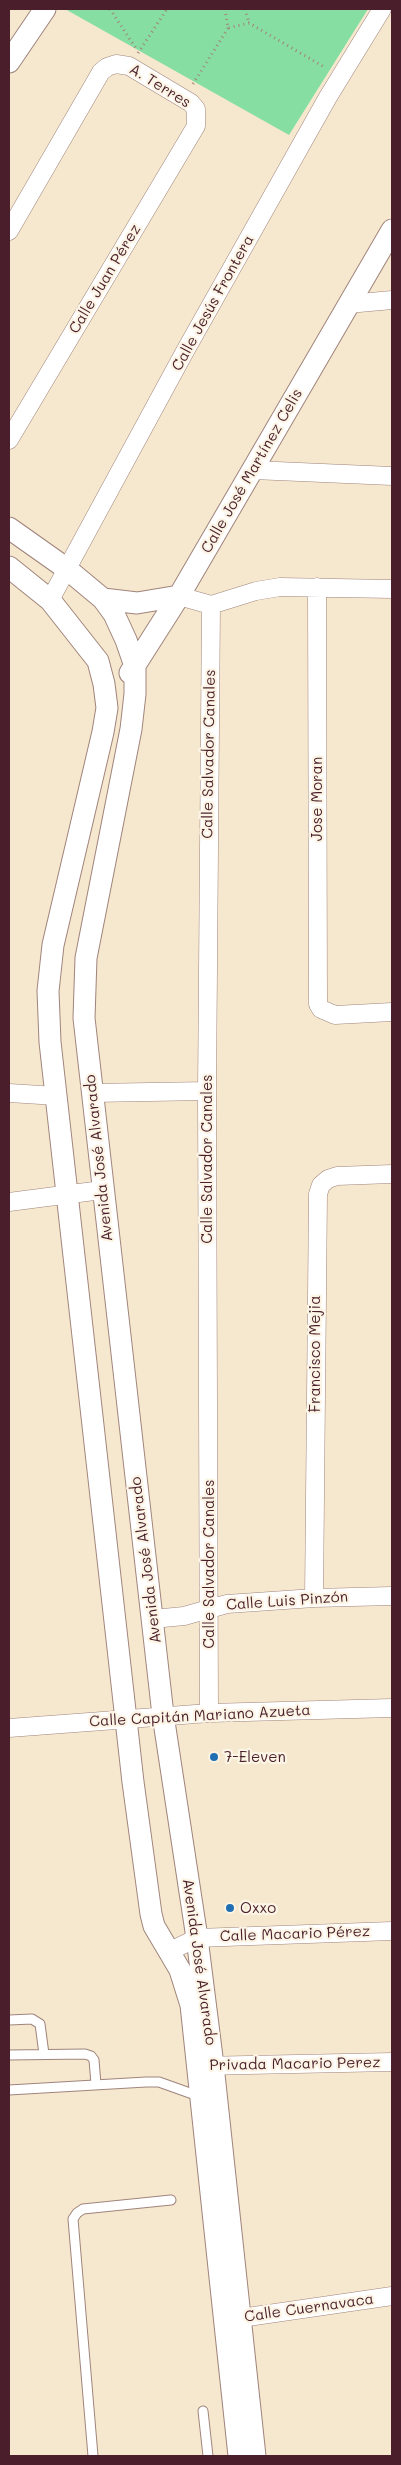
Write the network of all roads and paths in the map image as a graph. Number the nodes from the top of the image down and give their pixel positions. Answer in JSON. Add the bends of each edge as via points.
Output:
{"nodes":[{"id":1,"x":45,"y":9,"type":"edge"},
{"id":2,"x":110,"y":9,"type":"edge"},
{"id":3,"x":167,"y":9,"type":"edge"},
{"id":4,"x":225,"y":9,"type":"edge"},
{"id":5,"x":245,"y":9,"type":"edge"},
{"id":6,"x":382,"y":9,"type":"edge"},
{"id":7,"x":249,"y":23,"type":"junction"},
{"id":8,"x":228,"y":28,"type":"junction"},
{"id":9,"x":128,"y":61,"type":"junction"},
{"id":10,"x":9,"y":62,"type":"edge"},
{"id":11,"x":341,"y":76,"type":"junction"},
{"id":12,"x":183,"y":99,"type":"junction"},
{"id":13,"x":198,"y":116,"type":"joint"},
{"id":14,"x":392,"y":230,"type":"edge"},
{"id":15,"x":9,"y":231,"type":"edge"},
{"id":16,"x":392,"y":300,"type":"edge"},
{"id":17,"x":348,"y":304,"type":"junction"},
{"id":18,"x":9,"y":440,"type":"edge"},
{"id":19,"x":253,"y":470,"type":"junction"},
{"id":20,"x":392,"y":476,"type":"edge"},
{"id":21,"x":9,"y":528,"type":"edge"},
{"id":22,"x":9,"y":567,"type":"edge"},
{"id":23,"x":67,"y":569,"type":"junction"},
{"id":24,"x":317,"y":587,"type":"junction"},
{"id":25,"x":392,"y":589,"type":"edge"},
{"id":26,"x":179,"y":596,"type":"junction"},
{"id":27,"x":102,"y":599,"type":"junction"},
{"id":28,"x":50,"y":600,"type":"junction"},
{"id":29,"x":211,"y":605,"type":"junction"},
{"id":30,"x":135,"y":666,"type":"junction"},
{"id":31,"x":106,"y":708,"type":"junction"},
{"id":32,"x":392,"y":1012,"type":"edge"},
{"id":33,"x":207,"y":1091,"type":"junction"},
{"id":34,"x":9,"y":1093,"type":"edge"},
{"id":35,"x":92,"y":1093,"type":"junction"},
{"id":36,"x":57,"y":1096,"type":"junction"},
{"id":37,"x":392,"y":1174,"type":"edge"},
{"id":38,"x":102,"y":1190,"type":"junction"},
{"id":39,"x":67,"y":1193,"type":"junction"},
{"id":40,"x":9,"y":1202,"type":"edge"},
{"id":41,"x":392,"y":1596,"type":"edge"},
{"id":42,"x":314,"y":1598,"type":"junction"},
{"id":43,"x":209,"y":1609,"type":"junction"},
{"id":44,"x":154,"y":1619,"type":"junction"},
{"id":45,"x":392,"y":1708,"type":"edge"},
{"id":46,"x":209,"y":1713,"type":"junction"},
{"id":47,"x":163,"y":1715,"type":"junction"},
{"id":48,"x":127,"y":1718,"type":"junction"},
{"id":49,"x":9,"y":1728,"type":"edge"},
{"id":50,"x":392,"y":1931,"type":"edge"},
{"id":51,"x":197,"y":1938,"type":"junction"},
{"id":52,"x":170,"y":1951,"type":"junction"},
{"id":53,"x":9,"y":2020,"type":"edge"},
{"id":54,"x":44,"y":2054,"type":"junction"},
{"id":55,"x":9,"y":2055,"type":"edge"},
{"id":56,"x":392,"y":2062,"type":"edge"},
{"id":57,"x":206,"y":2065,"type":"junction"},
{"id":58,"x":96,"y":2084,"type":"junction"},
{"id":59,"x":9,"y":2090,"type":"edge"},
{"id":60,"x":209,"y":2096,"type":"junction"},
{"id":61,"x":171,"y":2200,"type":"dead end"},
{"id":62,"x":392,"y":2296,"type":"edge"},
{"id":63,"x":232,"y":2319,"type":"junction"},
{"id":64,"x":203,"y":2411,"type":"dead end"},
{"id":65,"x":93,"y":2456,"type":"edge"},
{"id":66,"x":208,"y":2456,"type":"edge"},
{"id":67,"x":239,"y":2456,"type":"edge"},
{"id":68,"x":255,"y":2456,"type":"edge"}],
"edges":[{"from":1,"to":10,"type":"street"},
{"from":2,"to":9,"type":"path"},
{"from":3,"to":9,"type":"path"},
{"from":4,"to":8,"type":"path"},
{"from":5,"to":7,"type":"path"},
{"from":6,"to":11,"type":"street","name":"Calle Jesús Frontera"},
{"from":7,"to":8,"type":"path"},
{"from":7,"to":11,"type":"path"},
{"from":8,"to":12,"type":"path"},
{"from":9,"to":12,"type":"street","name":"A. Terres"},
{"from":9,"to":15,"type":"street","via":[[101,72]]},
{"from":11,"to":23,"type":"street","name":"Calle Jesús Frontera","via":[[184,353]]},
{"from":12,"to":13,"type":"street","name":"A. Terres","via":[[196,109]]},
{"from":13,"to":18,"type":"street","name":"Calle Juan Pérez","via":[[196,126]]},
{"from":14,"to":17,"type":"street","name":"Calle José Martínez Celis"},
{"from":16,"to":17,"type":"street"},
{"from":17,"to":19,"type":"street","name":"Calle José Martínez Celis"},
{"from":19,"to":20,"type":"street"},
{"from":19,"to":26,"type":"street","name":"Calle José Martínez Celis"},
{"from":21,"to":23,"type":"street"},
{"from":22,"to":28,"type":"street"},
{"from":23,"to":27,"type":"street"},
{"from":23,"to":28,"type":"street","name":"Calle Jesús Frontera"},
{"from":24,"to":25,"type":"street"},
{"from":24,"to":29,"type":"street","via":[[280,587]]},
{"from":24,"to":32,"type":"street","name":"Jose Moran","via":[[317,996],[321,1010],[335,1015]]},
{"from":26,"to":27,"type":"street","via":[[137,603]]},
{"from":26,"to":29,"type":"street"},
{"from":26,"to":30,"type":"street","name":"Calle José Martínez Celis"},
{"from":27,"to":30,"type":"street","via":[[114,614]]},
{"from":28,"to":31,"type":"street","via":[[98,662]]},
{"from":29,"to":33,"type":"street","name":"Calle Salvador Canales"},
{"from":30,"to":31,"type":"street","name":"Calle José Martínez Celis"},
{"from":30,"to":35,"type":"street","name":"Avenida José Alvarado","via":[[131,729],[86,958],[84,1018]]},
{"from":31,"to":36,"type":"street","name":"Avenida José Alvarado","via":[[53,944],[49,975],[50,1042]]},
{"from":33,"to":35,"type":"street"},
{"from":33,"to":43,"type":"street","name":"Calle Salvador Canales"},
{"from":34,"to":36,"type":"street"},
{"from":35,"to":38,"type":"street","name":"Avenida José Alvarado"},
{"from":36,"to":39,"type":"street","name":"Avenida José Alvarado"},
{"from":37,"to":42,"type":"street","name":"Francisco Mejia","via":[[337,1176],[321,1185],[318,1194]]},
{"from":38,"to":39,"type":"street"},
{"from":38,"to":44,"type":"street","name":"Avenida José Alvarado"},
{"from":39,"to":40,"type":"street"},
{"from":39,"to":48,"type":"street","name":"Avenida José Alvarado"},
{"from":41,"to":42,"type":"street","name":"Calle Luis Pinzón"},
{"from":42,"to":43,"type":"street","name":"Calle Luis Pinzón","via":[[227,1604]]},
{"from":43,"to":44,"type":"street","name":"Calle Luis Pinzón"},
{"from":43,"to":46,"type":"street","name":"Calle Salvador Canales"},
{"from":44,"to":47,"type":"street","name":"Avenida José Alvarado"},
{"from":45,"to":46,"type":"street","name":"Calle Capitán Mariano Azueta"},
{"from":46,"to":47,"type":"street","name":"Calle Capitán Mariano Azueta"},
{"from":47,"to":48,"type":"street","name":"Calle Capitán Mariano Azueta"},
{"from":47,"to":51,"type":"street","name":"Avenida José Alvarado"},
{"from":48,"to":49,"type":"street","name":"Calle Capitán Mariano Azueta"},
{"from":48,"to":52,"type":"street","name":"Avenida José Alvarado","via":[[151,1914],[154,1926]]},
{"from":50,"to":51,"type":"street","name":"Calle Macario Pérez"},
{"from":51,"to":52,"type":"street","name":"Calle Macario Pérez"},
{"from":51,"to":57,"type":"street","name":"Avenida José Alvarado"},
{"from":52,"to":57,"type":"street","name":"Avenida José Alvarado","via":[[187,1989]]},
{"from":53,"to":54,"type":"lane","via":[[32,2019],[40,2024]]},
{"from":54,"to":55,"type":"lane"},
{"from":54,"to":58,"type":"lane","via":[[91,2056]]},
{"from":56,"to":57,"type":"street","name":"Privada Macario Perez"},
{"from":57,"to":60,"type":"street","name":"Avenida José Alvarado"},
{"from":58,"to":59,"type":"lane"},
{"from":58,"to":60,"type":"lane","via":[[159,2082]]},
{"from":60,"to":63,"type":"street","name":"Avenida José Alvarado"},
{"from":61,"to":65,"type":"lane","via":[[83,2209],[73,2219]]},
{"from":62,"to":63,"type":"street","name":"Calle Cuernavaca"},
{"from":63,"to":67,"type":"street","name":"Avenida José Alvarado"},
{"from":63,"to":68,"type":"street","name":"Avenida José Alvarado"},
{"from":64,"to":66,"type":"lane"}]}
